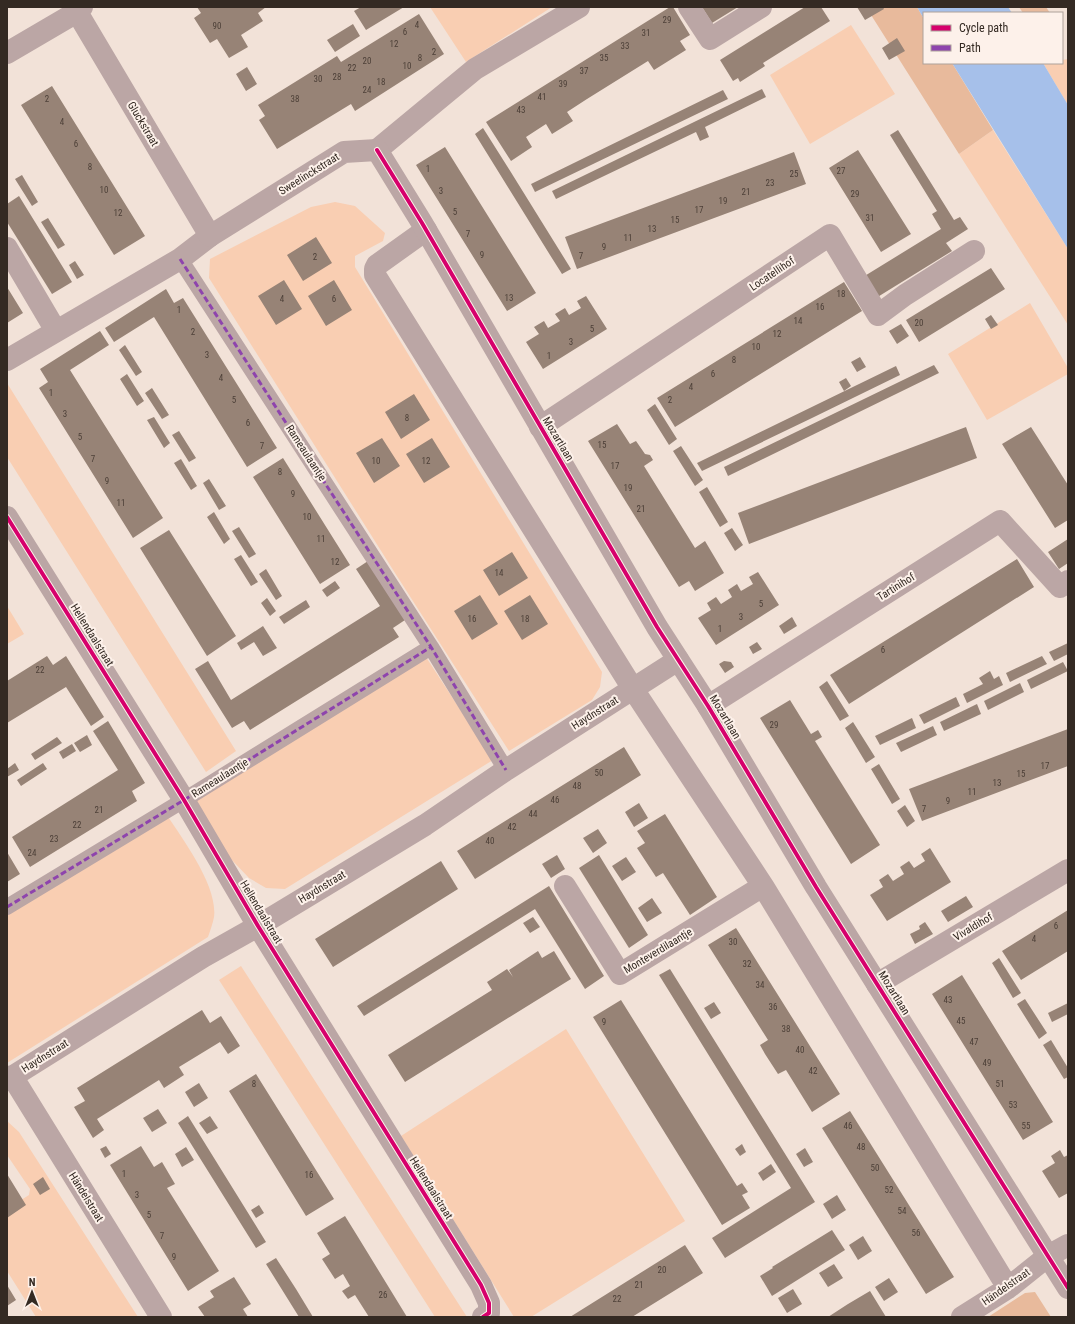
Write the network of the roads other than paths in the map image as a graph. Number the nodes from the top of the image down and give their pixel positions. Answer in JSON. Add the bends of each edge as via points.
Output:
{"nodes":[{"id":1,"x":580,"y":7,"type":"edge"},
{"id":2,"x":689,"y":7,"type":"edge"},
{"id":3,"x":761,"y":7,"type":"edge"},
{"id":4,"x":79,"y":10,"type":"edge"},
{"id":5,"x":7,"y":54,"type":"edge"},
{"id":6,"x":377,"y":150,"type":"junction"},
{"id":7,"x":426,"y":230,"type":"junction"},
{"id":8,"x":210,"y":236,"type":"junction"},
{"id":9,"x":7,"y":248,"type":"edge"},
{"id":10,"x":974,"y":251,"type":"dead end"},
{"id":11,"x":180,"y":259,"type":"junction"},
{"id":12,"x":56,"y":331,"type":"junction"},
{"id":13,"x":7,"y":360,"type":"edge"},
{"id":14,"x":540,"y":427,"type":"junction"},
{"id":15,"x":7,"y":517,"type":"edge"},
{"id":16,"x":1068,"y":581,"type":"edge"},
{"id":17,"x":431,"y":647,"type":"junction"},
{"id":18,"x":678,"y":660,"type":"junction"},
{"id":19,"x":633,"y":689,"type":"junction"},
{"id":20,"x":708,"y":706,"type":"junction"},
{"id":21,"x":506,"y":770,"type":"junction"},
{"id":22,"x":184,"y":800,"type":"junction"},
{"id":23,"x":1068,"y":870,"type":"edge"},
{"id":24,"x":565,"y":886,"type":"dead end"},
{"id":25,"x":763,"y":886,"type":"junction"},
{"id":26,"x":7,"y":907,"type":"edge"},
{"id":27,"x":258,"y":926,"type":"junction"},
{"id":28,"x":877,"y":984,"type":"junction"},
{"id":29,"x":10,"y":1078,"type":"edge"},
{"id":30,"x":1068,"y":1245,"type":"edge"},
{"id":31,"x":1048,"y":1256,"type":"junction"},
{"id":32,"x":1008,"y":1288,"type":"junction"},
{"id":33,"x":1068,"y":1288,"type":"edge"},
{"id":34,"x":161,"y":1317,"type":"edge"},
{"id":35,"x":483,"y":1317,"type":"edge"},
{"id":36,"x":962,"y":1317,"type":"edge"}],
"edges":[{"from":1,"to":6,"type":"street","via":[[475,69]]},
{"from":2,"to":3,"type":"street","via":[[710,39]]},
{"from":4,"to":5,"type":"street"},
{"from":4,"to":8,"type":"street","name":"Gluckstraat"},
{"from":6,"to":7,"type":"street","name":"Mozartlaan"},
{"from":6,"to":8,"type":"street","name":"Sweelinckstraat","via":[[344,152]]},
{"from":7,"to":14,"type":"street","name":"Mozartlaan"},
{"from":7,"to":19,"type":"street","via":[[377,265],[376,276]]},
{"from":8,"to":11,"type":"street","name":"Sweelinckstraat"},
{"from":9,"to":12,"type":"street"},
{"from":10,"to":14,"type":"street","name":"Locatellihof","via":[[878,315],[830,235]]},
{"from":11,"to":12,"type":"street","name":"Sweelinckstraat"},
{"from":11,"to":17,"type":"street","name":"Rameaulaantje"},
{"from":12,"to":13,"type":"street","name":"Sweelinckstraat"},
{"from":14,"to":18,"type":"street","name":"Mozartlaan"},
{"from":15,"to":22,"type":"street","name":"Hellendaalstraat"},
{"from":16,"to":20,"type":"street","name":"Tartinihof","via":[[1060,587],[1000,520]]},
{"from":17,"to":21,"type":"street","name":"Rameaulaantje"},
{"from":17,"to":22,"type":"street","name":"Rameaulaantje"},
{"from":18,"to":19,"type":"street"},
{"from":18,"to":20,"type":"street","name":"Mozartlaan"},
{"from":19,"to":21,"type":"street","name":"Haydnstraat"},
{"from":19,"to":25,"type":"street"},
{"from":20,"to":28,"type":"street","name":"Mozartlaan"},
{"from":21,"to":27,"type":"street","name":"Haydnstraat","via":[[428,822]]},
{"from":22,"to":26,"type":"street","name":"Rameaulaantje"},
{"from":22,"to":27,"type":"street","name":"Hellendaalstraat"},
{"from":23,"to":28,"type":"street","name":"Vivaldihof"},
{"from":24,"to":25,"type":"street","name":"Monteverdilaantje","via":[[620,974]]},
{"from":25,"to":32,"type":"street"},
{"from":27,"to":29,"type":"street","name":"Haydnstraat","via":[[203,957]]},
{"from":27,"to":35,"type":"street","name":"Hellendaalstraat","via":[[481,1284],[489,1303],[489,1313]]},
{"from":28,"to":31,"type":"street","name":"Mozartlaan"},
{"from":29,"to":34,"type":"street","name":"Händelstraat"},
{"from":30,"to":31,"type":"street","name":"Händelstraat"},
{"from":31,"to":32,"type":"street","name":"Händelstraat"},
{"from":31,"to":33,"type":"street","name":"Mozartlaan"},
{"from":32,"to":36,"type":"street","name":"Händelstraat"}]}
